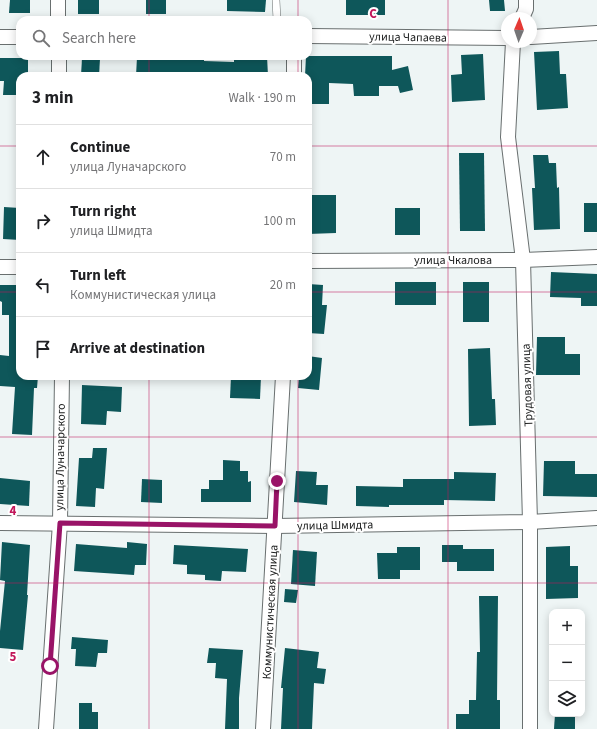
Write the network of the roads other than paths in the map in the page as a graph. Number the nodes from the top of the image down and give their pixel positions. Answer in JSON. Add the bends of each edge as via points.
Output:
{"nodes":[{"id":1,"x":58,"y":0,"type":"edge"},
{"id":2,"x":276,"y":0,"type":"edge"},
{"id":3,"x":526,"y":0,"type":"edge"},
{"id":4,"x":525,"y":12,"type":"edge"},
{"id":5,"x":58,"y":16,"type":"edge"},
{"id":6,"x":277,"y":16,"type":"edge"},
{"id":7,"x":597,"y":33,"type":"edge"},
{"id":8,"x":312,"y":36,"type":"edge"},
{"id":9,"x":0,"y":37,"type":"edge"},
{"id":10,"x":16,"y":37,"type":"edge"},
{"id":11,"x":537,"y":37,"type":"edge"},
{"id":12,"x":501,"y":38,"type":"edge"},
{"id":13,"x":514,"y":48,"type":"edge"},
{"id":14,"x":58,"y":60,"type":"edge"},
{"id":15,"x":294,"y":60,"type":"edge"},
{"id":16,"x":59,"y":72,"type":"edge"},
{"id":17,"x":294,"y":72,"type":"edge"},
{"id":18,"x":597,"y":257,"type":"edge"},
{"id":19,"x":523,"y":260,"type":"junction"},
{"id":20,"x":312,"y":261,"type":"edge"},
{"id":21,"x":0,"y":267,"type":"edge"},
{"id":22,"x":16,"y":267,"type":"edge"},
{"id":23,"x":62,"y":380,"type":"edge"},
{"id":24,"x":283,"y":380,"type":"edge"},
{"id":25,"x":597,"y":518,"type":"edge"},
{"id":26,"x":530,"y":522,"type":"junction"},
{"id":27,"x":0,"y":523,"type":"edge"},
{"id":28,"x":60,"y":523,"type":"junction"},
{"id":29,"x":275,"y":526,"type":"junction"},
{"id":30,"x":46,"y":729,"type":"edge"},
{"id":31,"x":263,"y":729,"type":"edge"},
{"id":32,"x":530,"y":729,"type":"edge"}],
"edges":[{"from":1,"to":5,"type":"street"},
{"from":2,"to":6,"type":"lane"},
{"from":3,"to":4,"type":"street"},
{"from":7,"to":11,"type":"street"},
{"from":8,"to":12,"type":"street","name":"улица Чапаева"},
{"from":9,"to":10,"type":"street"},
{"from":13,"to":19,"type":"street","name":"Трудовая улица","via":[[508,137]]},
{"from":14,"to":16,"type":"street"},
{"from":15,"to":17,"type":"street"},
{"from":18,"to":19,"type":"street","name":"улица Чкалова"},
{"from":19,"to":20,"type":"street","name":"улица Чкалова"},
{"from":19,"to":26,"type":"street","name":"Трудовая улица"},
{"from":21,"to":22,"type":"street"},
{"from":23,"to":28,"type":"street","name":"улица Луначарского"},
{"from":24,"to":29,"type":"street","name":"Коммунистическая улица"},
{"from":25,"to":26,"type":"street","name":"улица Шмидта"},
{"from":26,"to":29,"type":"street","name":"улица Шмидта"},
{"from":26,"to":32,"type":"street","name":"Трудовая улица"},
{"from":27,"to":28,"type":"street","name":"улица Шмидта"},
{"from":28,"to":29,"type":"street","name":"улица Шмидта"},
{"from":28,"to":30,"type":"street","name":"улица Луначарского"},
{"from":29,"to":31,"type":"street","name":"Коммунистическая улица"}]}
